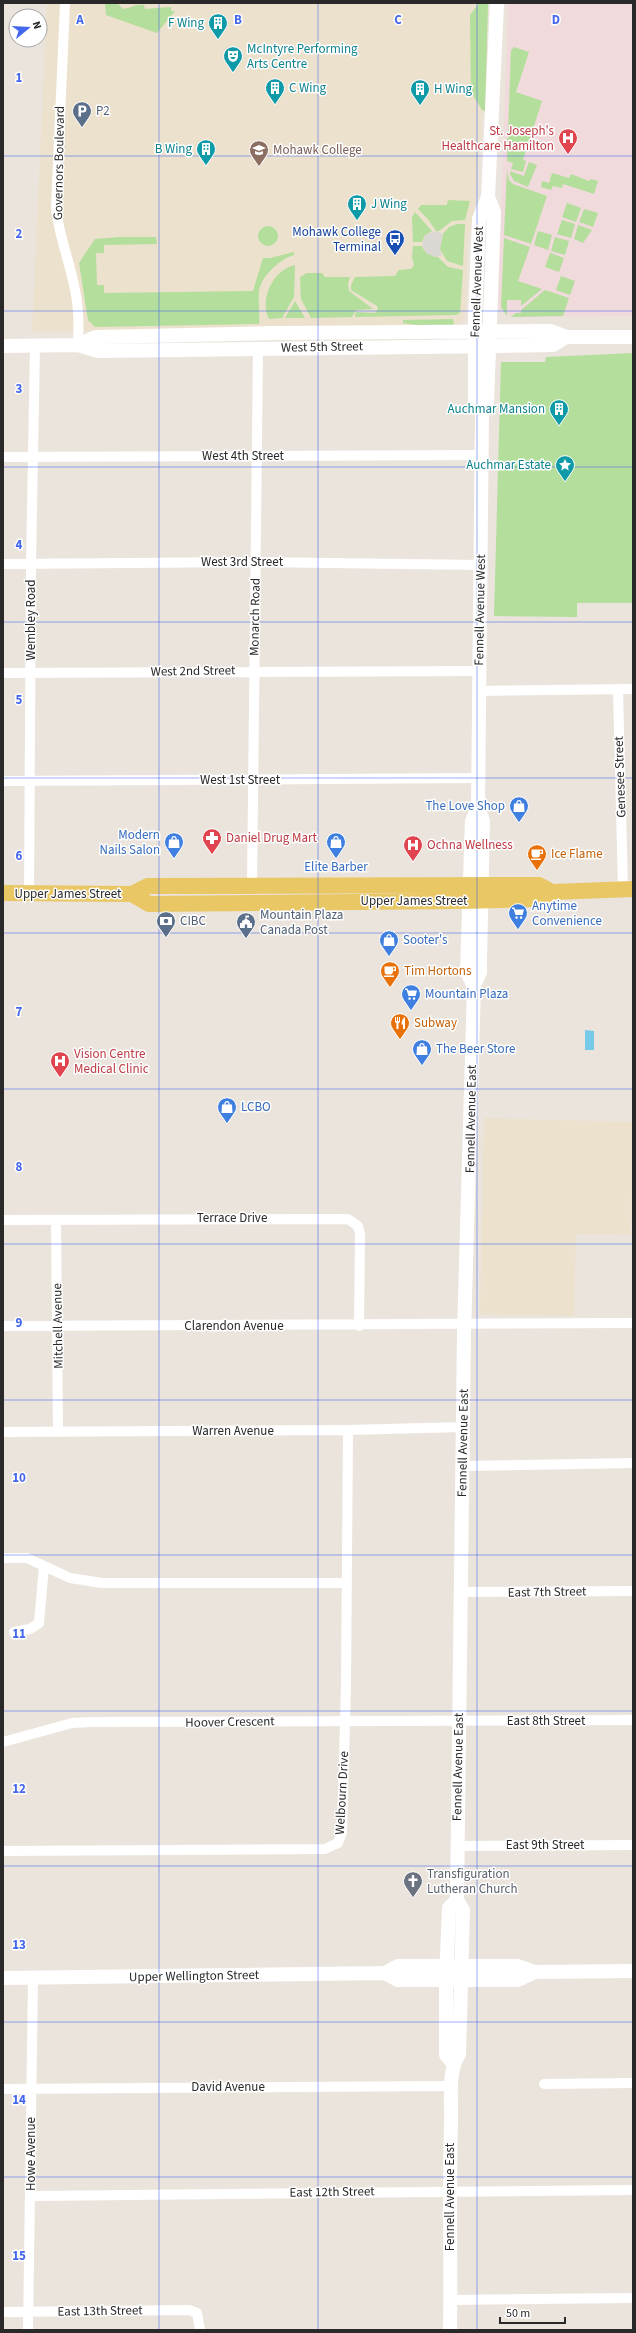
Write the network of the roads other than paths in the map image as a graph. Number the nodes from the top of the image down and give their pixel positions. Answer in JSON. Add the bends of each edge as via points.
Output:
{"nodes":[{"id":1,"x":65,"y":3,"type":"edge"},
{"id":2,"x":497,"y":3,"type":"edge"},
{"id":3,"x":633,"y":337,"type":"edge"},
{"id":4,"x":482,"y":339,"type":"junction"},
{"id":5,"x":78,"y":345,"type":"junction"},
{"id":6,"x":3,"y":346,"type":"edge"},
{"id":7,"x":35,"y":346,"type":"junction"},
{"id":8,"x":258,"y":348,"type":"junction"},
{"id":9,"x":482,"y":455,"type":"junction"},
{"id":10,"x":256,"y":456,"type":"junction"},
{"id":11,"x":3,"y":457,"type":"edge"},
{"id":12,"x":34,"y":457,"type":"junction"},
{"id":13,"x":255,"y":562,"type":"junction"},
{"id":14,"x":3,"y":564,"type":"edge"},
{"id":15,"x":31,"y":564,"type":"junction"},
{"id":16,"x":480,"y":564,"type":"junction"},
{"id":17,"x":254,"y":670,"type":"junction"},
{"id":18,"x":479,"y":671,"type":"junction"},
{"id":19,"x":3,"y":672,"type":"edge"},
{"id":20,"x":32,"y":672,"type":"junction"},
{"id":21,"x":633,"y":689,"type":"edge"},
{"id":22,"x":618,"y":690,"type":"junction"},
{"id":23,"x":479,"y":691,"type":"junction"},
{"id":24,"x":478,"y":778,"type":"junction"},
{"id":25,"x":253,"y":780,"type":"junction"},
{"id":26,"x":3,"y":781,"type":"edge"},
{"id":27,"x":28,"y":781,"type":"junction"},
{"id":28,"x":252,"y":886,"type":"junction"},
{"id":29,"x":628,"y":889,"type":"edge"},
{"id":30,"x":3,"y":893,"type":"edge"},
{"id":31,"x":29,"y":893,"type":"junction"},
{"id":32,"x":132,"y":894,"type":"junction"},
{"id":33,"x":475,"y":894,"type":"junction"},
{"id":34,"x":3,"y":1220,"type":"edge"},
{"id":35,"x":56,"y":1220,"type":"junction"},
{"id":36,"x":633,"y":1323,"type":"edge"},
{"id":37,"x":465,"y":1324,"type":"junction"},
{"id":38,"x":3,"y":1326,"type":"edge"},
{"id":39,"x":58,"y":1326,"type":"junction"},
{"id":40,"x":359,"y":1326,"type":"junction"},
{"id":41,"x":463,"y":1427,"type":"junction"},
{"id":42,"x":348,"y":1430,"type":"junction"},
{"id":43,"x":3,"y":1432,"type":"edge"},
{"id":44,"x":58,"y":1432,"type":"junction"},
{"id":45,"x":633,"y":1463,"type":"edge"},
{"id":46,"x":462,"y":1466,"type":"junction"},
{"id":47,"x":3,"y":1558,"type":"edge"},
{"id":48,"x":44,"y":1566,"type":"junction"},
{"id":49,"x":347,"y":1583,"type":"junction"},
{"id":50,"x":633,"y":1591,"type":"edge"},
{"id":51,"x":460,"y":1592,"type":"junction"},
{"id":52,"x":14,"y":1632,"type":"dead end"},
{"id":53,"x":633,"y":1720,"type":"edge"},
{"id":54,"x":459,"y":1721,"type":"junction"},
{"id":55,"x":345,"y":1722,"type":"junction"},
{"id":56,"x":3,"y":1742,"type":"edge"},
{"id":57,"x":633,"y":1845,"type":"edge"},
{"id":58,"x":457,"y":1846,"type":"junction"},
{"id":59,"x":3,"y":1851,"type":"edge"},
{"id":60,"x":457,"y":1900,"type":"junction"},
{"id":61,"x":633,"y":1971,"type":"edge"},
{"id":62,"x":446,"y":1973,"type":"junction"},
{"id":63,"x":463,"y":1973,"type":"junction"},
{"id":64,"x":3,"y":1978,"type":"edge"},
{"id":65,"x":33,"y":1978,"type":"junction"},
{"id":66,"x":453,"y":2063,"type":"junction"},
{"id":67,"x":633,"y":2083,"type":"edge"},
{"id":68,"x":544,"y":2084,"type":"dead end"},
{"id":69,"x":452,"y":2086,"type":"junction"},
{"id":70,"x":32,"y":2088,"type":"junction"},
{"id":71,"x":3,"y":2089,"type":"edge"},
{"id":72,"x":633,"y":2190,"type":"edge"},
{"id":73,"x":449,"y":2191,"type":"junction"},
{"id":74,"x":31,"y":2196,"type":"junction"},
{"id":75,"x":633,"y":2298,"type":"edge"},
{"id":76,"x":450,"y":2300,"type":"junction"},
{"id":77,"x":28,"y":2311,"type":"junction"},
{"id":78,"x":3,"y":2312,"type":"edge"},
{"id":79,"x":28,"y":2330,"type":"edge"},
{"id":80,"x":200,"y":2330,"type":"edge"},
{"id":81,"x":450,"y":2330,"type":"edge"}],
"edges":[{"from":1,"to":5,"type":"street","name":"Governors Boulevard","via":[[56,208],[60,236],[76,290]]},
{"from":2,"to":4,"type":"main road","name":"Fennell Avenue West","via":[[488,197],[479,219]]},
{"from":3,"to":4,"type":"main road","name":"West 5th Street","via":[[566,337],[553,345]]},
{"from":4,"to":5,"type":"main road","name":"West 5th Street","via":[[264,333],[96,337]]},
{"from":4,"to":8,"type":"main road","name":"West 5th Street"},
{"from":4,"to":9,"type":"main road","name":"Fennell Avenue West","via":[[475,402],[482,414]]},
{"from":5,"to":7,"type":"main road","name":"West 5th Street"},
{"from":5,"to":8,"type":"main road","name":"West 5th Street","via":[[98,351]]},
{"from":6,"to":7,"type":"main road","name":"West 5th Street"},
{"from":7,"to":12,"type":"street","name":"Wembley Road"},
{"from":8,"to":10,"type":"street","name":"Monarch Road"},
{"from":9,"to":10,"type":"street","name":"West 4th Street"},
{"from":9,"to":16,"type":"main road","name":"Fennell Avenue West"},
{"from":10,"to":12,"type":"street","name":"West 4th Street"},
{"from":10,"to":13,"type":"street","name":"Monarch Road"},
{"from":11,"to":12,"type":"street","name":"West 4th Street"},
{"from":12,"to":15,"type":"street","name":"Wembley Road"},
{"from":13,"to":15,"type":"street","name":"West 3rd Street"},
{"from":13,"to":16,"type":"street","name":"West 3rd Street"},
{"from":13,"to":17,"type":"street","name":"Monarch Road"},
{"from":14,"to":15,"type":"street","name":"West 3rd Street"},
{"from":15,"to":20,"type":"street","name":"Wembley Road"},
{"from":16,"to":18,"type":"main road","name":"Fennell Avenue West"},
{"from":17,"to":18,"type":"street","name":"West 2nd Street"},
{"from":17,"to":20,"type":"street","name":"West 2nd Street"},
{"from":17,"to":25,"type":"street","name":"Monarch Road"},
{"from":18,"to":23,"type":"main road","name":"Fennell Avenue West"},
{"from":19,"to":20,"type":"street","name":"West 2nd Street"},
{"from":20,"to":27,"type":"street","name":"Wembley Road"},
{"from":21,"to":22,"type":"street"},
{"from":22,"to":23,"type":"street"},
{"from":22,"to":29,"type":"street","name":"Genesee Street"},
{"from":23,"to":24,"type":"main road","name":"Fennell Avenue West"},
{"from":24,"to":25,"type":"street","name":"West 1st Street"},
{"from":24,"to":33,"type":"main road","name":"Fennell Avenue West","via":[[478,807],[483,821]]},
{"from":25,"to":27,"type":"street","name":"West 1st Street"},
{"from":25,"to":28,"type":"street","name":"Monarch Road"},
{"from":26,"to":27,"type":"street","name":"West 1st Street"},
{"from":27,"to":31,"type":"street","name":"Wembley Road"},
{"from":28,"to":32,"type":"main road","name":"Upper James Street","via":[[148,886]]},
{"from":28,"to":33,"type":"main road","name":"Upper James Street"},
{"from":29,"to":33,"type":"main road","name":"Upper James Street","via":[[552,892],[539,885]]},
{"from":30,"to":31,"type":"main road","name":"Upper James Street"},
{"from":31,"to":32,"type":"main road","name":"Upper James Street"},
{"from":32,"to":33,"type":"main road","name":"Upper James Street","via":[[148,904]]},
{"from":33,"to":37,"type":"main road","name":"Fennell Avenue East","via":[[467,972],[474,986]]},
{"from":34,"to":35,"type":"street","name":"Terrace Drive"},
{"from":35,"to":39,"type":"street","name":"Mitchell Avenue"},
{"from":35,"to":40,"type":"street","name":"Terrace Drive","via":[[348,1219],[358,1226],[360,1234]]},
{"from":36,"to":37,"type":"street","name":"Clarendon Avenue"},
{"from":37,"to":40,"type":"street","name":"Clarendon Avenue"},
{"from":37,"to":41,"type":"main road","name":"Fennell Avenue East"},
{"from":38,"to":39,"type":"street","name":"Clarendon Avenue"},
{"from":39,"to":40,"type":"street","name":"Clarendon Avenue"},
{"from":39,"to":44,"type":"street","name":"Mitchell Avenue"},
{"from":41,"to":42,"type":"street","name":"Warren Avenue"},
{"from":41,"to":46,"type":"main road","name":"Fennell Avenue East"},
{"from":42,"to":44,"type":"street","name":"Warren Avenue"},
{"from":42,"to":49,"type":"street","name":"Welbourn Drive"},
{"from":43,"to":44,"type":"street","name":"Warren Avenue"},
{"from":45,"to":46,"type":"street"},
{"from":46,"to":51,"type":"main road","name":"Fennell Avenue East"},
{"from":47,"to":48,"type":"street","via":[[27,1558]]},
{"from":48,"to":49,"type":"street","via":[[70,1578],[102,1583]]},
{"from":48,"to":52,"type":"street","via":[[38,1623],[30,1629]]},
{"from":49,"to":55,"type":"street","name":"Welbourn Drive"},
{"from":50,"to":51,"type":"street","name":"East 7th Street"},
{"from":51,"to":54,"type":"main road","name":"Fennell Avenue East"},
{"from":53,"to":54,"type":"street","name":"East 8th Street"},
{"from":54,"to":55,"type":"street","name":"Hoover Crescent"},
{"from":54,"to":58,"type":"main road","name":"Fennell Avenue East"},
{"from":55,"to":56,"type":"street","name":"Hoover Crescent","via":[[72,1723]]},
{"from":55,"to":59,"type":"street","name":"Welbourn Drive","via":[[342,1832],[338,1843],[331,1848]]},
{"from":57,"to":58,"type":"street","name":"East 9th Street"},
{"from":58,"to":60,"type":"main road","name":"Fennell Avenue East"},
{"from":60,"to":62,"type":"main road","name":"Fennell Avenue East","via":[[449,1908]]},
{"from":60,"to":63,"type":"main road","name":"Fennell Avenue East","via":[[463,1910]]},
{"from":61,"to":63,"type":"main road","name":"Upper Wellington Street","via":[[535,1972],[518,1980]]},
{"from":62,"to":63,"type":"main road","name":"Upper Wellington Street"},
{"from":62,"to":65,"type":"main road","name":"Upper Wellington Street","via":[[398,1966],[385,1973]]},
{"from":62,"to":66,"type":"main road","name":"Fennell Avenue East","via":[[446,2055]]},
{"from":63,"to":66,"type":"main road","name":"Fennell Avenue East","via":[[459,2054]]},
{"from":64,"to":65,"type":"main road","name":"Upper Wellington Street"},
{"from":65,"to":70,"type":"street","name":"Howe Avenue"},
{"from":66,"to":69,"type":"main road","name":"Fennell Avenue East"},
{"from":67,"to":68,"type":"street"},
{"from":69,"to":70,"type":"street","name":"David Avenue"},
{"from":69,"to":73,"type":"main road","name":"Fennell Avenue East"},
{"from":70,"to":71,"type":"street","name":"David Avenue"},
{"from":70,"to":74,"type":"street","name":"Howe Avenue"},
{"from":72,"to":73,"type":"street","name":"East 12th Street","via":[[473,2193]]},
{"from":73,"to":74,"type":"street","name":"East 12th Street"},
{"from":73,"to":76,"type":"main road","name":"Fennell Avenue East"},
{"from":74,"to":77,"type":"street","name":"Howe Avenue"},
{"from":75,"to":76,"type":"street"},
{"from":76,"to":81,"type":"main road","name":"Fennell Avenue East"},
{"from":77,"to":78,"type":"street","name":"East 13th Street"},
{"from":77,"to":79,"type":"street","name":"Howe Avenue"},
{"from":77,"to":80,"type":"street","name":"East 13th Street","via":[[189,2310],[197,2312]]}]}
